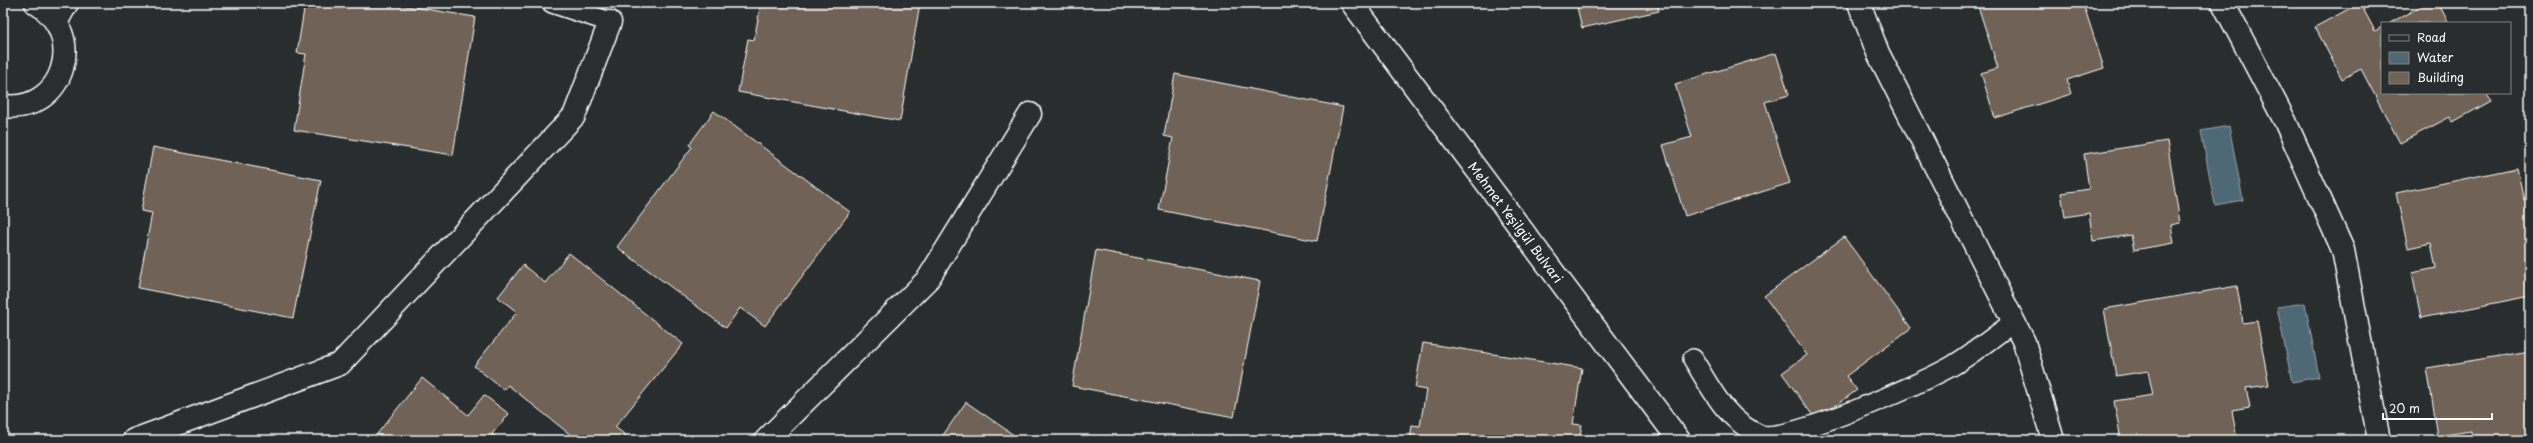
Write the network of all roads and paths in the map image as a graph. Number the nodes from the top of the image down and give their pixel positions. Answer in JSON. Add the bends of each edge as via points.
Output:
{"nodes":[{"id":1,"x":36,"y":3,"type":"edge"},
{"id":2,"x":552,"y":3,"type":"edge"},
{"id":3,"x":1352,"y":3,"type":"edge"},
{"id":4,"x":1859,"y":3,"type":"edge"},
{"id":5,"x":2223,"y":3,"type":"edge"},
{"id":6,"x":62,"y":12,"type":"edge"},
{"id":7,"x":610,"y":22,"type":"joint"},
{"id":8,"x":3,"y":106,"type":"edge"},
{"id":9,"x":1030,"y":114,"type":"dead end"},
{"id":10,"x":2014,"y":322,"type":"junction"},
{"id":11,"x":1693,"y":359,"type":"dead end"},
{"id":12,"x":134,"y":440,"type":"edge"},
{"id":13,"x":766,"y":440,"type":"edge"},
{"id":14,"x":1679,"y":440,"type":"edge"},
{"id":15,"x":2053,"y":440,"type":"edge"},
{"id":16,"x":2379,"y":440,"type":"edge"}],
"edges":[{"from":1,"to":6,"type":"street"},
{"from":2,"to":7,"type":"lane"},
{"from":3,"to":14,"type":"street","name":"Mehmet Yeşilgül Bulvari"},
{"from":4,"to":10,"type":"street","via":[[1878,54]]},
{"from":5,"to":16,"type":"street","via":[[2285,121],[2343,250]]},
{"from":6,"to":8,"type":"street","via":[[66,54],[62,71],[54,86],[41,98],[25,105]]},
{"from":7,"to":12,"type":"street","via":[[574,116],[340,364]]},
{"from":9,"to":13,"type":"street","via":[[928,279]]},
{"from":10,"to":11,"type":"lane","via":[[1952,366],[1898,392],[1836,419],[1772,437],[1760,435],[1733,417],[1716,397]]},
{"from":10,"to":15,"type":"street","via":[[2024,342]]}]}
